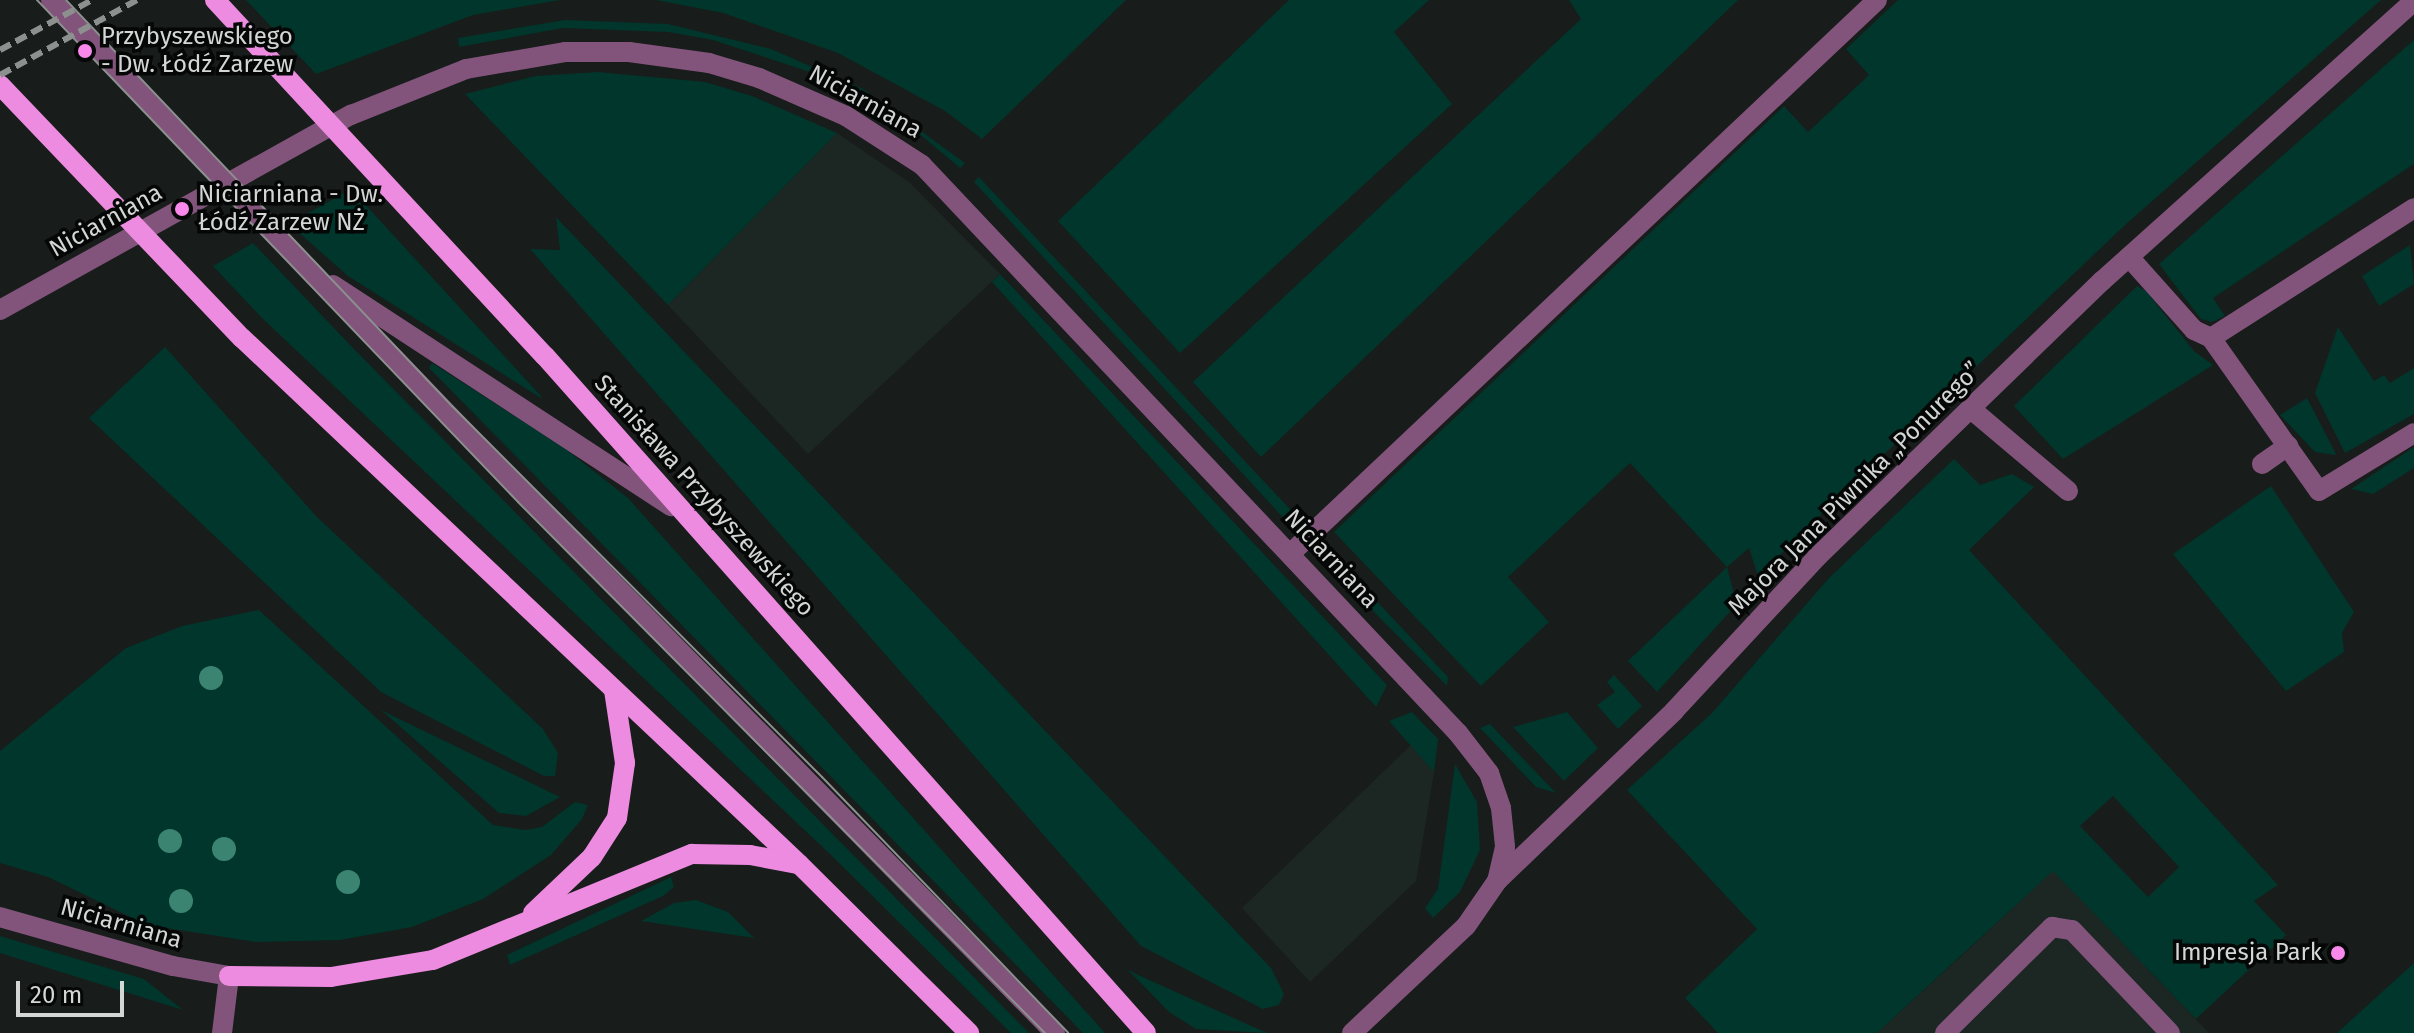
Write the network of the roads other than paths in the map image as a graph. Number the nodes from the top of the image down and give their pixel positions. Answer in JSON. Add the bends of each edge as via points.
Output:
{"nodes":[{"id":1,"x":51,"y":0,"type":"edge"},
{"id":2,"x":215,"y":0,"type":"edge"},
{"id":3,"x":1877,"y":0,"type":"edge"},
{"id":4,"x":2414,"y":1,"type":"edge"},
{"id":5,"x":0,"y":85,"type":"edge"},
{"id":6,"x":2414,"y":208,"type":"edge"},
{"id":7,"x":292,"y":254,"type":"junction"},
{"id":8,"x":2129,"y":257,"type":"junction"},
{"id":9,"x":0,"y":310,"type":"edge"},
{"id":10,"x":2211,"y":338,"type":"junction"},
{"id":11,"x":1971,"y":409,"type":"junction"},
{"id":12,"x":2414,"y":433,"type":"edge"},
{"id":13,"x":2288,"y":446,"type":"junction"},
{"id":14,"x":2262,"y":464,"type":"dead end"},
{"id":15,"x":2068,"y":491,"type":"dead end"},
{"id":16,"x":693,"y":523,"type":"junction"},
{"id":17,"x":1290,"y":554,"type":"junction"},
{"id":18,"x":614,"y":690,"type":"junction"},
{"id":19,"x":799,"y":864,"type":"junction"},
{"id":20,"x":1497,"y":881,"type":"junction"},
{"id":21,"x":0,"y":917,"type":"edge"},
{"id":22,"x":528,"y":919,"type":"junction"},
{"id":23,"x":229,"y":976,"type":"junction"},
{"id":24,"x":1139,"y":1025,"type":"edge"},
{"id":25,"x":222,"y":1033,"type":"edge"},
{"id":26,"x":969,"y":1033,"type":"edge"},
{"id":27,"x":1055,"y":1033,"type":"edge"},
{"id":28,"x":1160,"y":1033,"type":"edge"},
{"id":29,"x":1352,"y":1033,"type":"edge"},
{"id":30,"x":1945,"y":1033,"type":"edge"},
{"id":31,"x":2170,"y":1033,"type":"edge"}],
"edges":[{"from":1,"to":7,"type":"street"},
{"from":2,"to":16,"type":"main road","name":"Stanisława Przybyszewskiego"},
{"from":3,"to":17,"type":"street"},
{"from":4,"to":8,"type":"street","name":"Majora Jana Piwnika „Ponurego”"},
{"from":5,"to":18,"type":"main road","via":[[185,281]]},
{"from":6,"to":10,"type":"street"},
{"from":7,"to":16,"type":"street","via":[[631,475]]},
{"from":7,"to":27,"type":"street"},
{"from":8,"to":10,"type":"street","via":[[2194,330]]},
{"from":8,"to":11,"type":"street","name":"Majora Jana Piwnika „Ponurego”"},
{"from":9,"to":17,"type":"street","name":"Niciarniana","via":[[351,115],[430,81],[496,62],[565,52],[681,58],[801,94],[876,133],[922,165]]},
{"from":10,"to":13,"type":"street"},
{"from":11,"to":15,"type":"street"},
{"from":11,"to":20,"type":"street","name":"Majora Jana Piwnika „Ponurego”","via":[[1817,557],[1674,711]]},
{"from":12,"to":13,"type":"street","via":[[2319,491]]},
{"from":13,"to":14,"type":"street"},
{"from":16,"to":24,"type":"main road","name":"Stanisława Przybyszewskiego"},
{"from":17,"to":20,"type":"street","name":"Niciarniana","via":[[1489,773],[1501,808],[1505,847]]},
{"from":18,"to":19,"type":"main road"},
{"from":18,"to":22,"type":"main road","via":[[625,763],[617,818],[592,857]]},
{"from":19,"to":22,"type":"main road","via":[[750,855],[692,854]]},
{"from":19,"to":26,"type":"main road"},
{"from":20,"to":29,"type":"street","name":"Majora Jana Piwnika „Ponurego”","via":[[1466,926]]},
{"from":21,"to":23,"type":"street","name":"Niciarniana","via":[[173,966]]},
{"from":22,"to":23,"type":"main road","via":[[433,960],[380,971],[278,980]]},
{"from":23,"to":25,"type":"street"},
{"from":24,"to":28,"type":"main road"},
{"from":30,"to":31,"type":"street","via":[[2052,927],[2072,930]]}]}
